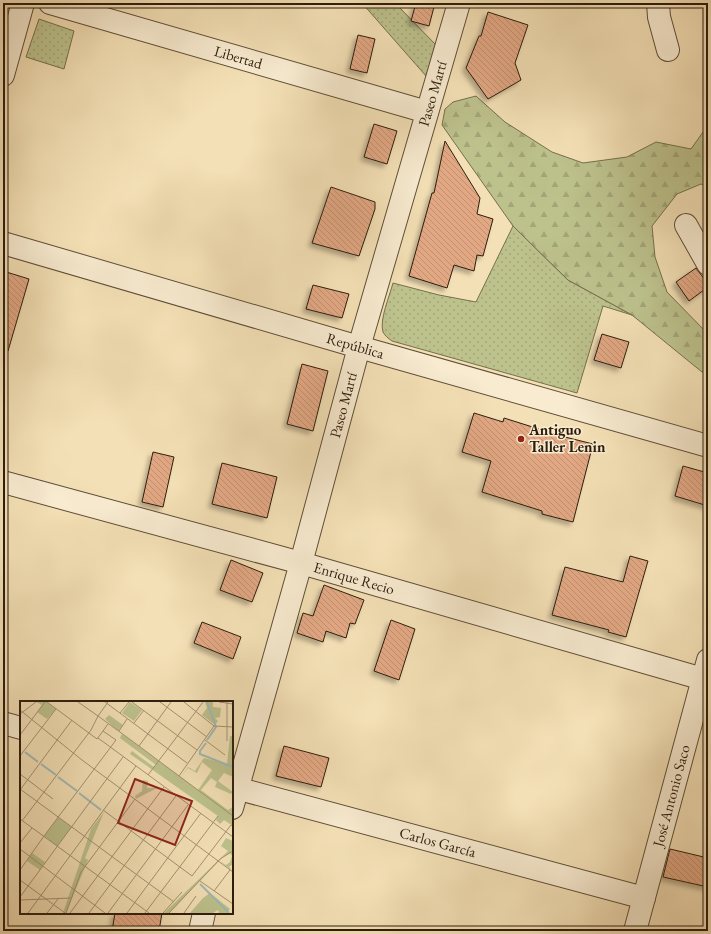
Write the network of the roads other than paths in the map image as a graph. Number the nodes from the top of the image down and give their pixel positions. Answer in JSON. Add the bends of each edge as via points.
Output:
{"nodes":[{"id":1,"x":23,"y":3,"type":"edge"},
{"id":2,"x":50,"y":3,"type":"edge"},
{"id":3,"x":459,"y":3,"type":"edge"},
{"id":4,"x":658,"y":3,"type":"edge"},
{"id":5,"x":668,"y":50,"type":"dead end"},
{"id":6,"x":3,"y":75,"type":"edge"},
{"id":7,"x":427,"y":112,"type":"junction"},
{"id":8,"x":686,"y":225,"type":"dead end"},
{"id":9,"x":3,"y":243,"type":"edge"},
{"id":10,"x":708,"y":264,"type":"edge"},
{"id":11,"x":359,"y":347,"type":"junction"},
{"id":12,"x":708,"y":446,"type":"edge"},
{"id":13,"x":3,"y":482,"type":"edge"},
{"id":14,"x":301,"y":563,"type":"junction"},
{"id":15,"x":705,"y":670,"type":"edge"},
{"id":16,"x":3,"y":723,"type":"edge"},
{"id":17,"x":20,"y":728,"type":"edge"},
{"id":18,"x":234,"y":795,"type":"edge"},
{"id":19,"x":644,"y":898,"type":"junction"},
{"id":20,"x":204,"y":914,"type":"edge"},
{"id":21,"x":200,"y":931,"type":"edge"},
{"id":22,"x":635,"y":931,"type":"edge"}],
"edges":[{"from":1,"to":6,"type":"street"},
{"from":2,"to":7,"type":"street","name":"Libertad"},
{"from":3,"to":7,"type":"street","name":"Paseo Martí"},
{"from":4,"to":5,"type":"street"},
{"from":7,"to":11,"type":"street","name":"Paseo Martí"},
{"from":8,"to":10,"type":"street"},
{"from":9,"to":11,"type":"street","name":"República"},
{"from":11,"to":12,"type":"street","name":"República"},
{"from":11,"to":14,"type":"street","name":"Paseo Martí"},
{"from":13,"to":14,"type":"street","name":"Enrique Recio"},
{"from":14,"to":15,"type":"street","name":"Enrique Recio"},
{"from":14,"to":18,"type":"street","name":"Paseo Martí"},
{"from":15,"to":19,"type":"street","name":"José Antonio Saco"},
{"from":16,"to":17,"type":"street"},
{"from":18,"to":19,"type":"street","name":"Carlos García"},
{"from":19,"to":22,"type":"street","name":"José Antonio Saco"},
{"from":20,"to":21,"type":"street"}]}
